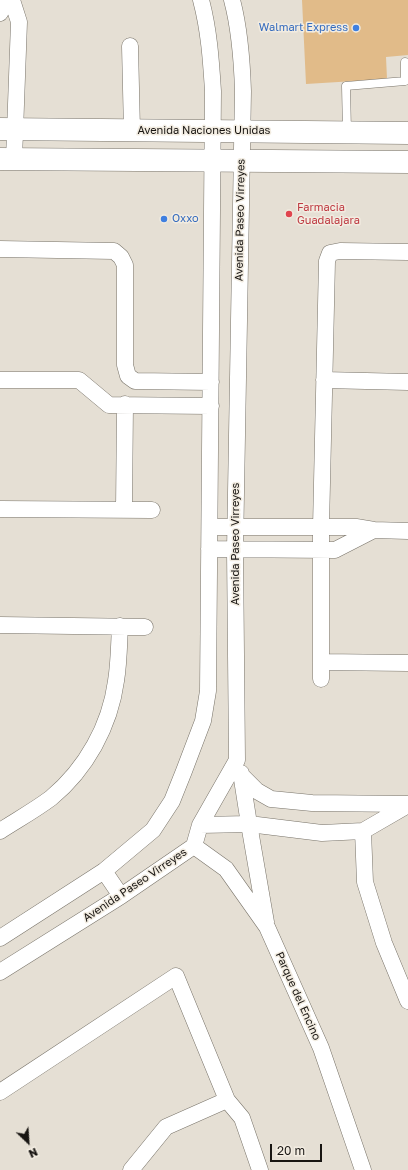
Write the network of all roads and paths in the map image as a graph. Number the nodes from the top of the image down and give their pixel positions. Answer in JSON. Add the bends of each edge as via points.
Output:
{"nodes":[{"id":1,"x":7,"y":0,"type":"edge"},
{"id":2,"x":12,"y":0,"type":"edge"},
{"id":3,"x":201,"y":0,"type":"edge"},
{"id":4,"x":232,"y":0,"type":"edge"},
{"id":5,"x":0,"y":13,"type":"edge"},
{"id":6,"x":130,"y":46,"type":"dead end"},
{"id":7,"x":405,"y":62,"type":"dead end"},
{"id":8,"x":7,"y":129,"type":"edge"},
{"id":9,"x":132,"y":131,"type":"junction"},
{"id":10,"x":213,"y":131,"type":"junction"},
{"id":11,"x":242,"y":132,"type":"junction"},
{"id":12,"x":348,"y":132,"type":"junction"},
{"id":13,"x":408,"y":133,"type":"edge"},
{"id":14,"x":7,"y":159,"type":"edge"},
{"id":15,"x":212,"y":160,"type":"junction"},
{"id":16,"x":242,"y":160,"type":"junction"},
{"id":17,"x":408,"y":162,"type":"edge"},
{"id":18,"x":0,"y":249,"type":"edge"},
{"id":19,"x":408,"y":252,"type":"edge"},
{"id":20,"x":0,"y":380,"type":"edge"},
{"id":21,"x":324,"y":380,"type":"junction"},
{"id":22,"x":408,"y":382,"type":"edge"},
{"id":23,"x":211,"y":386,"type":"junction"},
{"id":24,"x":125,"y":404,"type":"junction"},
{"id":25,"x":211,"y":406,"type":"junction"},
{"id":26,"x":0,"y":509,"type":"edge"},
{"id":27,"x":124,"y":510,"type":"junction"},
{"id":28,"x":152,"y":510,"type":"dead end"},
{"id":29,"x":210,"y":527,"type":"junction"},
{"id":30,"x":235,"y":527,"type":"junction"},
{"id":31,"x":322,"y":527,"type":"junction"},
{"id":32,"x":374,"y":530,"type":"junction"},
{"id":33,"x":408,"y":531,"type":"edge"},
{"id":34,"x":209,"y":549,"type":"junction"},
{"id":35,"x":235,"y":550,"type":"junction"},
{"id":36,"x":322,"y":550,"type":"junction"},
{"id":37,"x":0,"y":625,"type":"edge"},
{"id":38,"x":120,"y":626,"type":"junction"},
{"id":39,"x":145,"y":627,"type":"dead end"},
{"id":40,"x":321,"y":662,"type":"junction"},
{"id":41,"x":408,"y":663,"type":"edge"},
{"id":42,"x":321,"y":679,"type":"dead end"},
{"id":43,"x":238,"y":760,"type":"junction"},
{"id":44,"x":242,"y":776,"type":"junction"},
{"id":45,"x":408,"y":805,"type":"edge"},
{"id":46,"x":249,"y":824,"type":"junction"},
{"id":47,"x":2,"y":825,"type":"edge"},
{"id":48,"x":200,"y":825,"type":"junction"},
{"id":49,"x":363,"y":831,"type":"junction"},
{"id":50,"x":194,"y":846,"type":"junction"},
{"id":51,"x":104,"y":871,"type":"junction"},
{"id":52,"x":121,"y":896,"type":"junction"},
{"id":53,"x":268,"y":927,"type":"junction"},
{"id":54,"x":0,"y":938,"type":"edge"},
{"id":55,"x":0,"y":972,"type":"edge"},
{"id":56,"x":408,"y":1001,"type":"edge"},
{"id":57,"x":0,"y":1092,"type":"edge"},
{"id":58,"x":227,"y":1100,"type":"junction"},
{"id":59,"x":131,"y":1170,"type":"edge"},
{"id":60,"x":260,"y":1170,"type":"edge"},
{"id":61,"x":363,"y":1170,"type":"edge"}],
"edges":[{"from":1,"to":5,"type":"street"},
{"from":2,"to":8,"type":"street","via":[[20,22]]},
{"from":3,"to":10,"type":"street","via":[[211,51]]},
{"from":4,"to":11,"type":"street","name":"Avenida Paseo Virreyes","via":[[242,51]]},
{"from":6,"to":9,"type":"street"},
{"from":7,"to":12,"type":"lane","via":[[405,81],[346,86]]},
{"from":8,"to":9,"type":"street","name":"Avenida Naciones Unidas"},
{"from":8,"to":14,"type":"street"},
{"from":9,"to":10,"type":"street","name":"Avenida Naciones Unidas"},
{"from":10,"to":11,"type":"street","name":"Avenida Naciones Unidas"},
{"from":10,"to":15,"type":"street"},
{"from":11,"to":12,"type":"street","name":"Avenida Naciones Unidas"},
{"from":11,"to":16,"type":"street","name":"Avenida Paseo Virreyes"},
{"from":12,"to":13,"type":"street","name":"Avenida Naciones Unidas"},
{"from":14,"to":15,"type":"street"},
{"from":15,"to":16,"type":"street"},
{"from":15,"to":23,"type":"street"},
{"from":16,"to":17,"type":"street"},
{"from":16,"to":30,"type":"street","name":"Avenida Paseo Virreyes"},
{"from":18,"to":23,"type":"street","via":[[114,251],[121,256],[125,266],[125,365],[128,376],[135,381],[159,381],[174,390]]},
{"from":19,"to":21,"type":"street","via":[[330,253],[327,261]]},
{"from":20,"to":24,"type":"street","via":[[79,380],[109,404]]},
{"from":21,"to":22,"type":"street"},
{"from":21,"to":31,"type":"street"},
{"from":23,"to":25,"type":"street"},
{"from":24,"to":25,"type":"street"},
{"from":24,"to":27,"type":"street"},
{"from":25,"to":29,"type":"street"},
{"from":26,"to":27,"type":"street"},
{"from":27,"to":28,"type":"street"},
{"from":29,"to":30,"type":"street"},
{"from":29,"to":34,"type":"street"},
{"from":30,"to":31,"type":"street"},
{"from":30,"to":35,"type":"street","name":"Avenida Paseo Virreyes"},
{"from":31,"to":32,"type":"street"},
{"from":31,"to":36,"type":"street"},
{"from":32,"to":33,"type":"street"},
{"from":32,"to":36,"type":"street","via":[[335,550]]},
{"from":34,"to":35,"type":"street"},
{"from":34,"to":51,"type":"street","via":[[208,691],[203,721],[172,801],[161,818],[153,830]]},
{"from":35,"to":36,"type":"street"},
{"from":35,"to":43,"type":"street","name":"Avenida Paseo Virreyes"},
{"from":36,"to":40,"type":"street"},
{"from":37,"to":38,"type":"street"},
{"from":38,"to":39,"type":"street"},
{"from":38,"to":47,"type":"street","via":[[117,681],[111,708],[90,754],[75,774],[51,798]]},
{"from":40,"to":41,"type":"street"},
{"from":40,"to":42,"type":"street"},
{"from":43,"to":44,"type":"street"},
{"from":43,"to":48,"type":"street","name":"Avenida Paseo Virreyes"},
{"from":44,"to":45,"type":"street","via":[[257,791],[271,799],[312,803]]},
{"from":44,"to":46,"type":"street"},
{"from":45,"to":49,"type":"street"},
{"from":46,"to":48,"type":"street"},
{"from":46,"to":49,"type":"street","via":[[322,834]]},
{"from":46,"to":53,"type":"street"},
{"from":48,"to":50,"type":"street","name":"Avenida Paseo Virreyes"},
{"from":49,"to":56,"type":"street","via":[[365,882],[384,943]]},
{"from":50,"to":52,"type":"street","name":"Avenida Paseo Virreyes"},
{"from":50,"to":53,"type":"street","name":"Parque del Encino","via":[[226,869]]},
{"from":51,"to":52,"type":"street"},
{"from":51,"to":54,"type":"street"},
{"from":52,"to":55,"type":"street","name":"Avenida Paseo Virreyes"},
{"from":53,"to":61,"type":"street","name":"Parque del Encino","via":[[321,1048]]},
{"from":57,"to":58,"type":"street","via":[[176,976]]},
{"from":58,"to":59,"type":"street","via":[[166,1126]]},
{"from":58,"to":60,"type":"street","via":[[242,1118]]}]}
